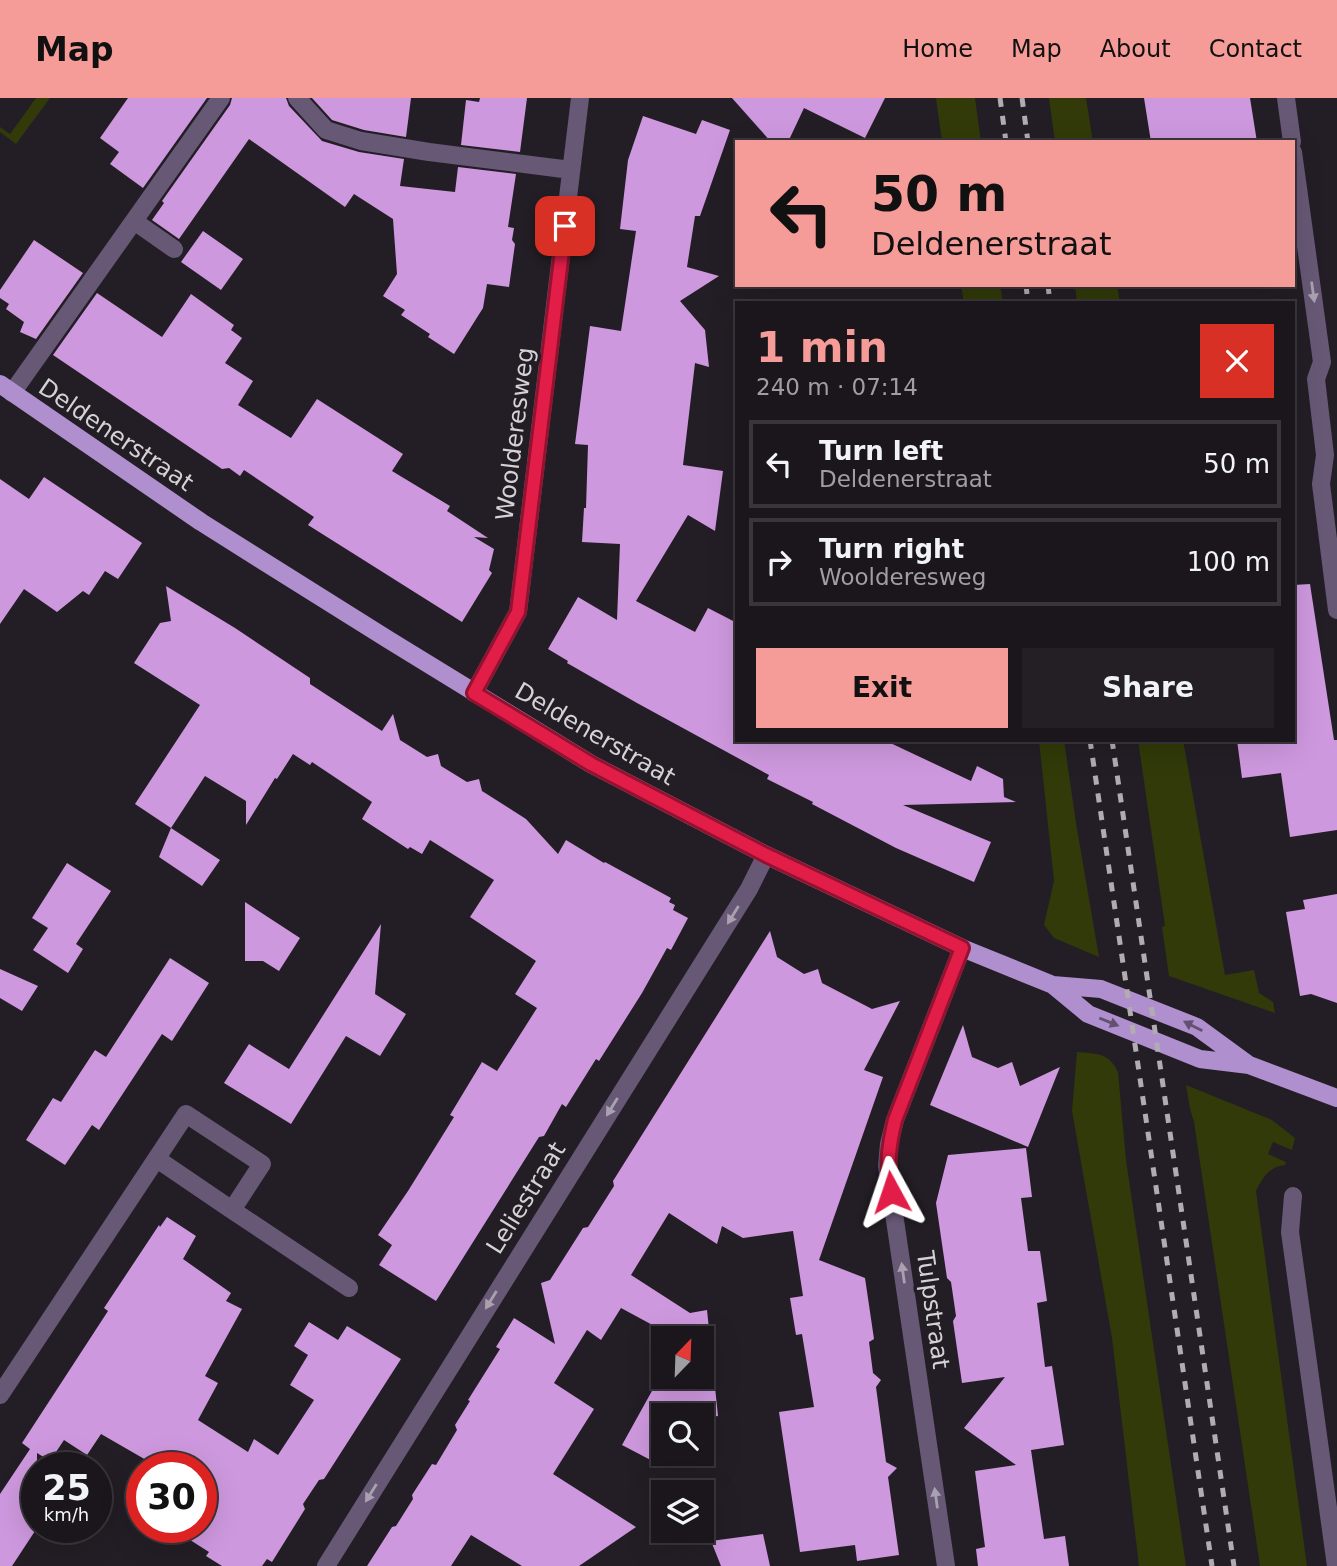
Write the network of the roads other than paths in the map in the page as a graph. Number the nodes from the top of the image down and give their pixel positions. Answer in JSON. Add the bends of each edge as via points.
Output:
{"nodes":[{"id":1,"x":221,"y":98,"type":"edge"},
{"id":2,"x":297,"y":98,"type":"edge"},
{"id":3,"x":580,"y":98,"type":"edge"},
{"id":4,"x":1288,"y":101,"type":"edge"},
{"id":5,"x":1292,"y":140,"type":"edge"},
{"id":6,"x":571,"y":170,"type":"junction"},
{"id":7,"x":1295,"y":180,"type":"edge"},
{"id":8,"x":134,"y":221,"type":"junction"},
{"id":9,"x":174,"y":249,"type":"dead end"},
{"id":10,"x":1300,"y":249,"type":"edge"},
{"id":11,"x":6,"y":389,"type":"edge"},
{"id":12,"x":1335,"y":573,"type":"edge"},
{"id":13,"x":1337,"y":610,"type":"edge"},
{"id":14,"x":474,"y":693,"type":"junction"},
{"id":15,"x":766,"y":855,"type":"junction"},
{"id":16,"x":962,"y":948,"type":"junction"},
{"id":17,"x":1053,"y":985,"type":"junction"},
{"id":18,"x":1249,"y":1065,"type":"junction"},
{"id":19,"x":1337,"y":1098,"type":"edge"},
{"id":20,"x":157,"y":1159,"type":"junction"},
{"id":21,"x":1293,"y":1195,"type":"dead end"},
{"id":22,"x":232,"y":1210,"type":"junction"},
{"id":23,"x":349,"y":1289,"type":"dead end"},
{"id":24,"x":0,"y":1395,"type":"edge"},
{"id":25,"x":326,"y":1566,"type":"edge"},
{"id":26,"x":946,"y":1566,"type":"edge"},
{"id":27,"x":1336,"y":1566,"type":"edge"}],
"edges":[{"from":1,"to":8,"type":"street"},
{"from":2,"to":6,"type":"street","via":[[326,130],[360,141]]},
{"from":3,"to":6,"type":"street","name":"Woolderesweg"},
{"from":4,"to":5,"type":"street"},
{"from":6,"to":14,"type":"street","name":"Woolderesweg","via":[[518,612]]},
{"from":7,"to":10,"type":"street"},
{"from":8,"to":9,"type":"street"},
{"from":8,"to":11,"type":"street"},
{"from":10,"to":12,"type":"street","one_way":true,"via":[[1322,362],[1316,379],[1325,455],[1321,484]]},
{"from":11,"to":14,"type":"main road","name":"Deldenerstraat","via":[[201,522]]},
{"from":12,"to":13,"type":"street"},
{"from":14,"to":15,"type":"main road","name":"Deldenerstraat","via":[[591,764]]},
{"from":15,"to":16,"type":"main road","name":"Deldenerstraat"},
{"from":15,"to":25,"type":"street","name":"Leliestraat","one_way":true},
{"from":16,"to":17,"type":"main road","name":"Deldenerstraat"},
{"from":26,"to":16,"type":"street","name":"Tulpstraat","one_way":true,"via":[[887,1166],[895,1120]]},
{"from":17,"to":18,"type":"main road","name":"Deldenerstraat","one_way":true,"via":[[1088,1014],[1200,1059]]},
{"from":18,"to":17,"type":"main road","name":"Deldenerstraat","one_way":true,"via":[[1197,1027],[1101,989]]},
{"from":18,"to":19,"type":"main road","name":"Deldenerstraat"},
{"from":20,"to":22,"type":"street"},
{"from":20,"to":22,"type":"street","via":[[186,1114],[262,1164]]},
{"from":20,"to":24,"type":"street"},
{"from":21,"to":27,"type":"street","via":[[1290,1232]]},
{"from":22,"to":23,"type":"street"}]}
